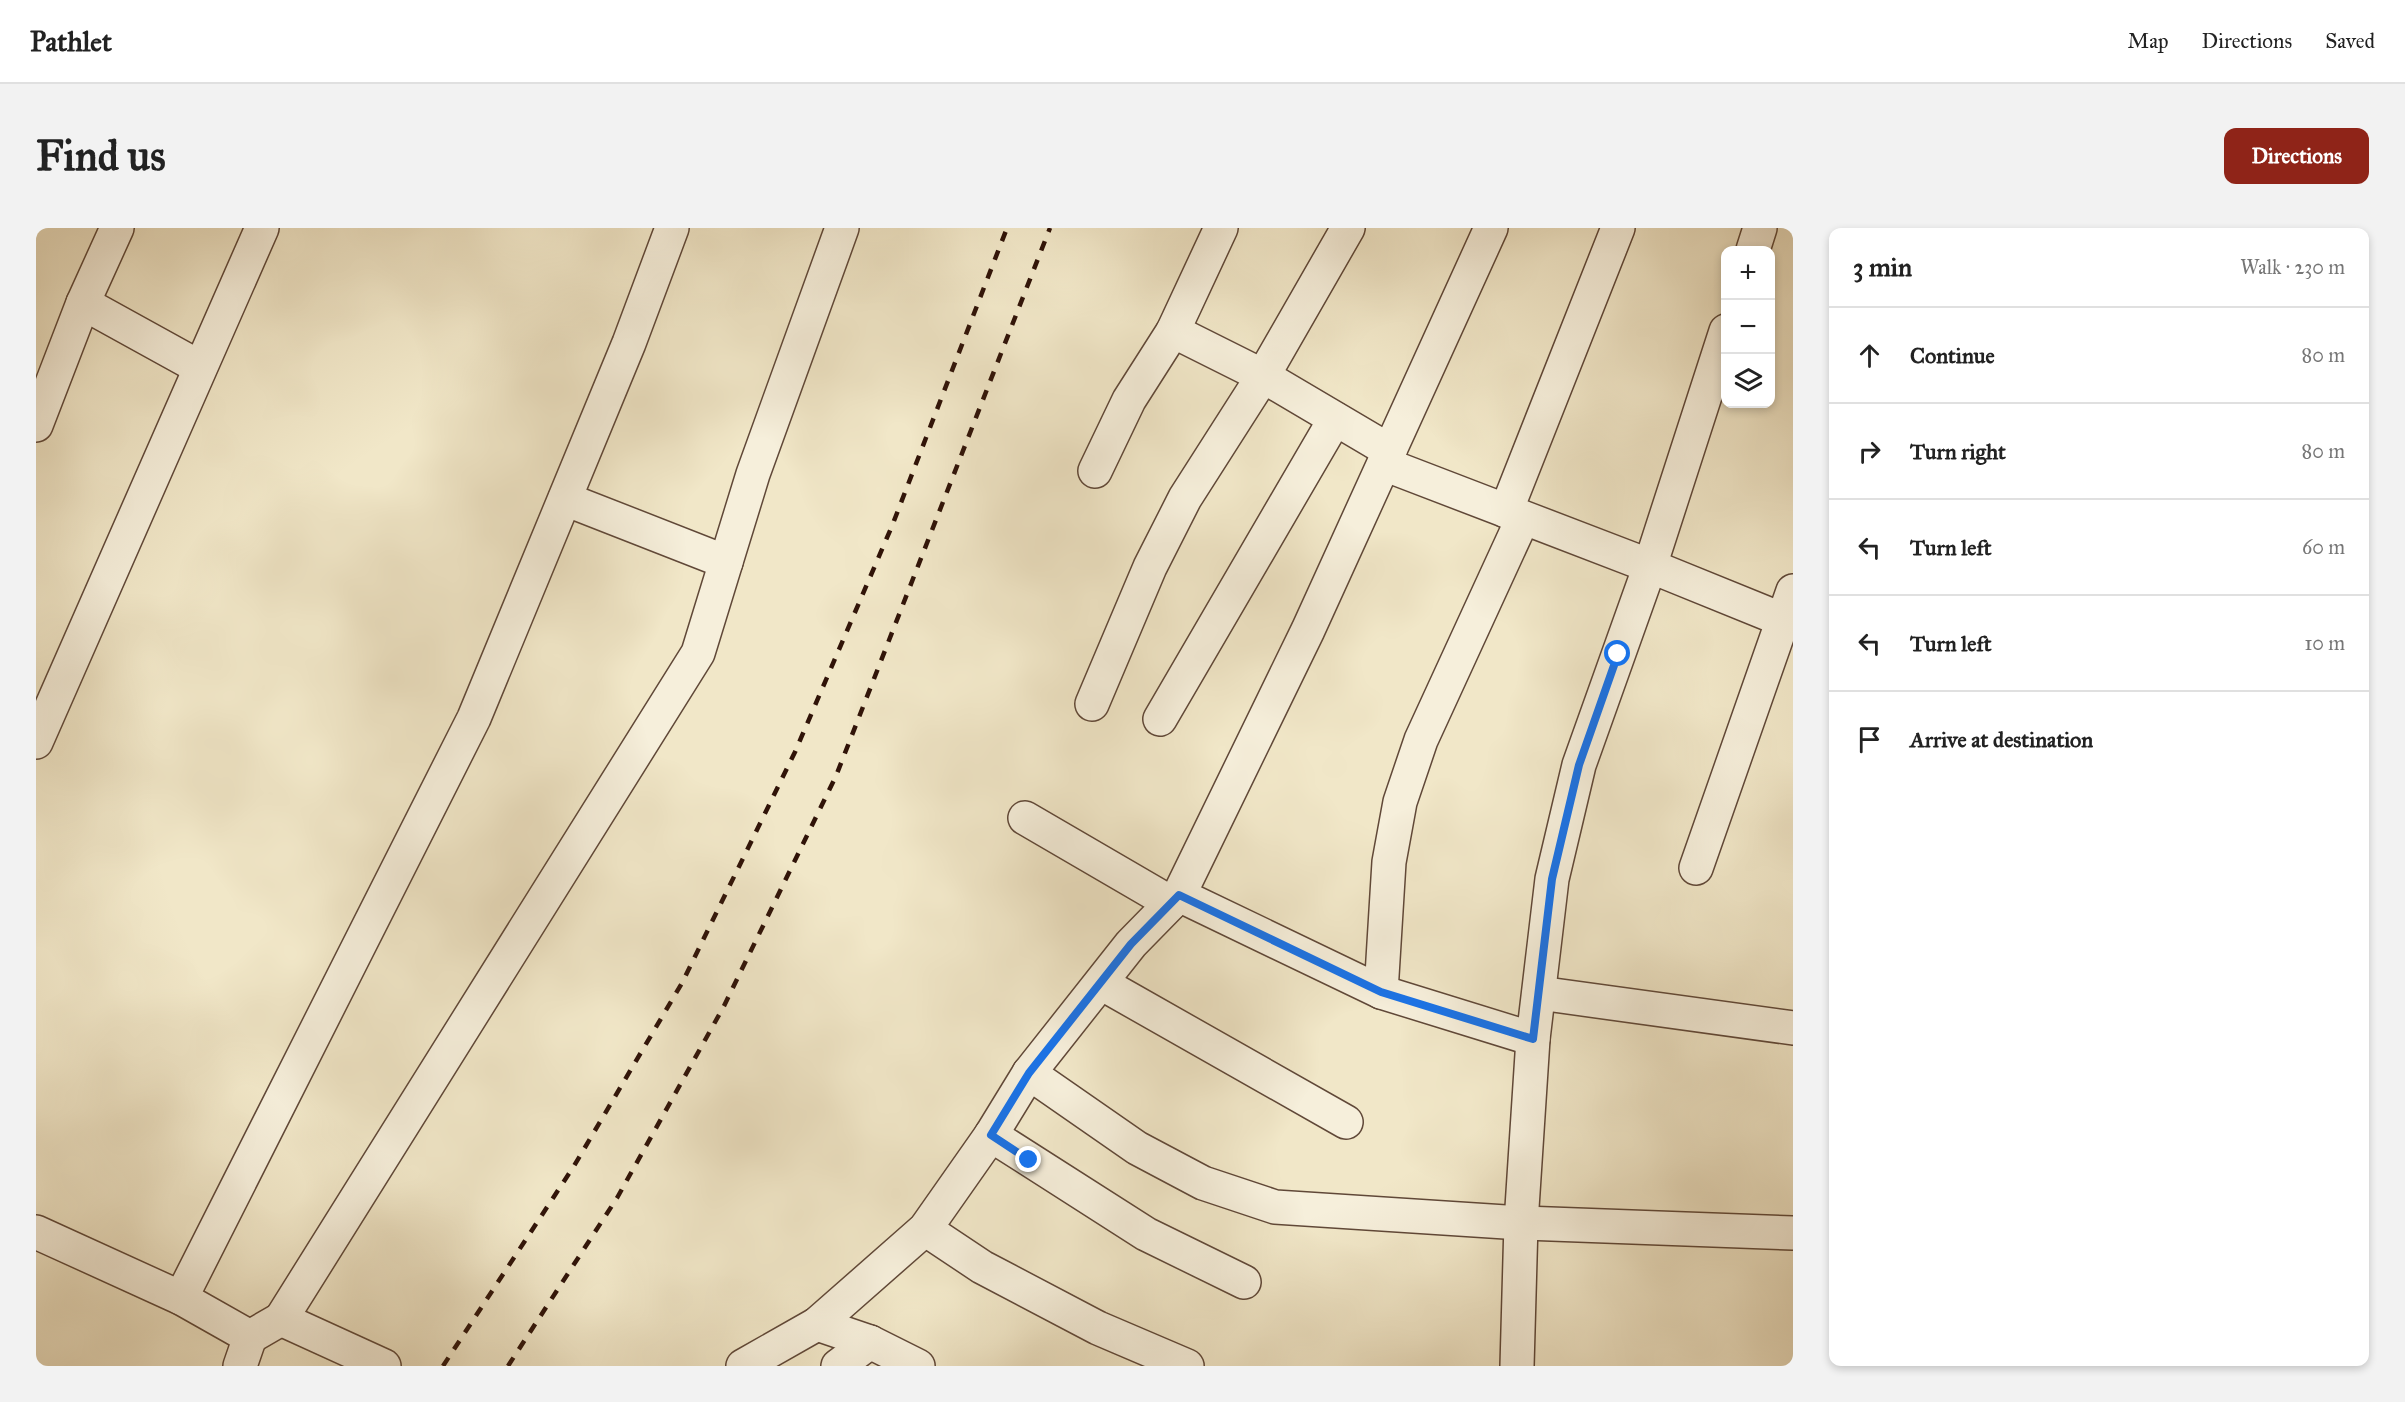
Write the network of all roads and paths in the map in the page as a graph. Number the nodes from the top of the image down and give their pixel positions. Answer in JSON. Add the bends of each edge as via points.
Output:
{"nodes":[{"id":1,"x":117,"y":228,"type":"edge"},
{"id":2,"x":262,"y":228,"type":"edge"},
{"id":3,"x":672,"y":228,"type":"edge"},
{"id":4,"x":842,"y":228,"type":"edge"},
{"id":5,"x":1221,"y":228,"type":"edge"},
{"id":6,"x":1348,"y":228,"type":"edge"},
{"id":7,"x":1491,"y":228,"type":"edge"},
{"id":8,"x":1618,"y":228,"type":"edge"},
{"id":9,"x":1761,"y":228,"type":"edge"},
{"id":10,"x":1754,"y":246,"type":"edge"},
{"id":11,"x":83,"y":303,"type":"junction"},
{"id":12,"x":1173,"y":331,"type":"junction"},
{"id":13,"x":1721,"y":344,"type":"edge"},
{"id":14,"x":199,"y":367,"type":"junction"},
{"id":15,"x":1263,"y":376,"type":"junction"},
{"id":16,"x":1335,"y":419,"type":"junction"},
{"id":17,"x":36,"y":425,"type":"edge"},
{"id":18,"x":1387,"y":458,"type":"junction"},
{"id":19,"x":1095,"y":471,"type":"dead end"},
{"id":20,"x":565,"y":499,"type":"junction"},
{"id":21,"x":1514,"y":515,"type":"junction"},
{"id":22,"x":726,"y":562,"type":"junction"},
{"id":23,"x":1650,"y":566,"type":"junction"},
{"id":24,"x":1790,"y":612,"type":"edge"},
{"id":25,"x":1092,"y":704,"type":"dead end"},
{"id":26,"x":1160,"y":719,"type":"dead end"},
{"id":27,"x":36,"y":741,"type":"edge"},
{"id":28,"x":1024,"y":818,"type":"dead end"},
{"id":29,"x":1696,"y":868,"type":"dead end"},
{"id":30,"x":1175,"y":899,"type":"junction"},
{"id":31,"x":1101,"y":983,"type":"junction"},
{"id":32,"x":1381,"y":992,"type":"junction"},
{"id":33,"x":1539,"y":993,"type":"junction"},
{"id":34,"x":1793,"y":1028,"type":"edge"},
{"id":35,"x":1533,"y":1039,"type":"junction"},
{"id":36,"x":1029,"y":1073,"type":"junction"},
{"id":37,"x":1346,"y":1122,"type":"dead end"},
{"id":38,"x":991,"y":1135,"type":"junction"},
{"id":39,"x":1521,"y":1223,"type":"junction"},
{"id":40,"x":925,"y":1229,"type":"junction"},
{"id":41,"x":36,"y":1232,"type":"edge"},
{"id":42,"x":1793,"y":1233,"type":"edge"},
{"id":43,"x":1244,"y":1282,"type":"dead end"},
{"id":44,"x":182,"y":1298,"type":"junction"},
{"id":45,"x":281,"y":1319,"type":"junction"},
{"id":46,"x":817,"y":1324,"type":"junction"},
{"id":47,"x":870,"y":1342,"type":"junction"},
{"id":48,"x":245,"y":1351,"type":"edge"},
{"id":49,"x":384,"y":1366,"type":"edge"},
{"id":50,"x":743,"y":1366,"type":"edge"},
{"id":51,"x":838,"y":1366,"type":"edge"},
{"id":52,"x":918,"y":1366,"type":"edge"},
{"id":53,"x":1187,"y":1366,"type":"edge"},
{"id":54,"x":1517,"y":1366,"type":"edge"}],
"edges":[{"from":1,"to":11,"type":"street"},
{"from":2,"to":14,"type":"street"},
{"from":3,"to":20,"type":"street"},
{"from":4,"to":22,"type":"street","via":[[753,474]]},
{"from":5,"to":12,"type":"street"},
{"from":6,"to":15,"type":"street"},
{"from":7,"to":18,"type":"street"},
{"from":8,"to":21,"type":"street"},
{"from":9,"to":10,"type":"street"},
{"from":11,"to":14,"type":"street"},
{"from":11,"to":17,"type":"street"},
{"from":12,"to":15,"type":"street"},
{"from":12,"to":19,"type":"street","via":[[1130,400]]},
{"from":13,"to":23,"type":"street"},
{"from":14,"to":27,"type":"street"},
{"from":15,"to":16,"type":"street"},
{"from":15,"to":25,"type":"street","via":[[1185,498],[1150,567]]},
{"from":16,"to":18,"type":"street"},
{"from":16,"to":26,"type":"street"},
{"from":18,"to":21,"type":"street"},
{"from":18,"to":30,"type":"street","via":[[1308,630]]},
{"from":20,"to":22,"type":"street"},
{"from":20,"to":44,"type":"street","via":[[474,718]]},
{"from":21,"to":23,"type":"street"},
{"from":21,"to":32,"type":"street","via":[[1420,740],[1400,802],[1389,862]]},
{"from":22,"to":45,"type":"street","via":[[698,653]]},
{"from":23,"to":24,"type":"street"},
{"from":23,"to":33,"type":"street","via":[[1579,765],[1552,879]]},
{"from":24,"to":29,"type":"street"},
{"from":28,"to":30,"type":"street"},
{"from":30,"to":31,"type":"street","via":[[1131,944]]},
{"from":30,"to":32,"type":"street"},
{"from":31,"to":36,"type":"street"},
{"from":31,"to":37,"type":"street"},
{"from":32,"to":35,"type":"street"},
{"from":33,"to":34,"type":"street"},
{"from":33,"to":35,"type":"street"},
{"from":35,"to":39,"type":"street"},
{"from":36,"to":38,"type":"street"},
{"from":36,"to":39,"type":"street","via":[[1137,1148],[1203,1183],[1275,1207]]},
{"from":38,"to":40,"type":"street"},
{"from":38,"to":43,"type":"street","via":[[1146,1234]]},
{"from":39,"to":42,"type":"street"},
{"from":39,"to":54,"type":"street"},
{"from":40,"to":46,"type":"street"},
{"from":40,"to":53,"type":"street","via":[[982,1267],[1098,1328]]},
{"from":41,"to":44,"type":"street"},
{"from":44,"to":48,"type":"street"},
{"from":45,"to":48,"type":"street"},
{"from":45,"to":49,"type":"street"},
{"from":46,"to":47,"type":"street"},
{"from":46,"to":50,"type":"street"},
{"from":47,"to":51,"type":"street"},
{"from":47,"to":52,"type":"street"}]}
